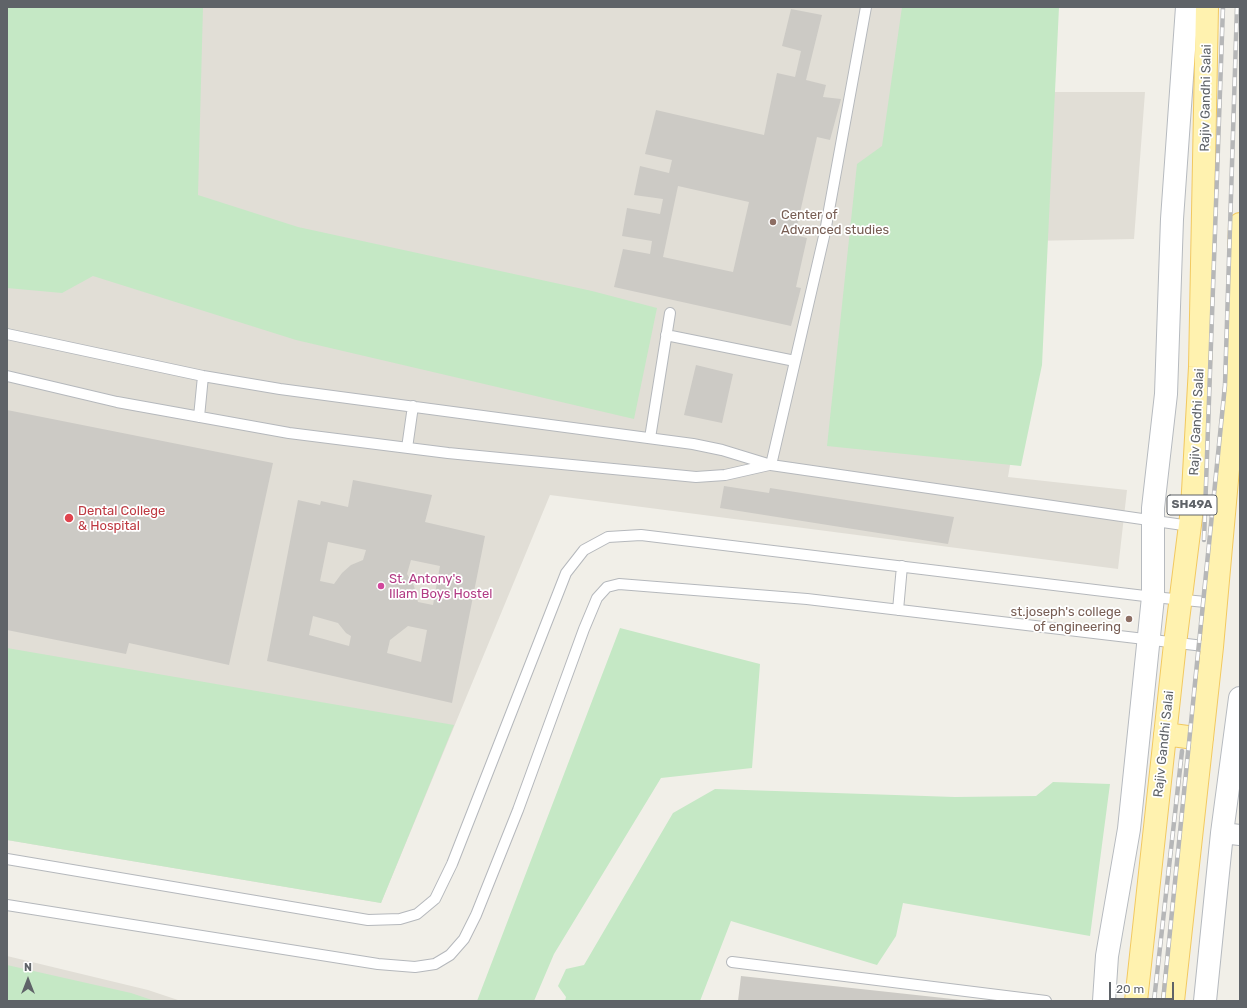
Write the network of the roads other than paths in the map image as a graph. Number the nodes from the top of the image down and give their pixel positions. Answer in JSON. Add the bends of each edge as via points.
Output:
{"nodes":[{"id":1,"x":866,"y":7,"type":"edge"},
{"id":2,"x":1187,"y":7,"type":"edge"},
{"id":3,"x":1207,"y":7,"type":"edge"},
{"id":4,"x":1240,"y":224,"type":"edge"},
{"id":5,"x":670,"y":313,"type":"dead end"},
{"id":6,"x":7,"y":334,"type":"edge"},
{"id":7,"x":666,"y":335,"type":"junction"},
{"id":8,"x":794,"y":361,"type":"junction"},
{"id":9,"x":7,"y":376,"type":"edge"},
{"id":10,"x":203,"y":376,"type":"junction"},
{"id":11,"x":413,"y":406,"type":"junction"},
{"id":12,"x":199,"y":416,"type":"junction"},
{"id":13,"x":650,"y":438,"type":"junction"},
{"id":14,"x":407,"y":448,"type":"junction"},
{"id":15,"x":771,"y":465,"type":"junction"},
{"id":16,"x":1153,"y":521,"type":"junction"},
{"id":17,"x":1190,"y":526,"type":"junction"},
{"id":18,"x":902,"y":566,"type":"junction"},
{"id":19,"x":1153,"y":597,"type":"junction"},
{"id":20,"x":1180,"y":600,"type":"junction"},
{"id":21,"x":1216,"y":603,"type":"junction"},
{"id":22,"x":898,"y":610,"type":"junction"},
{"id":23,"x":1149,"y":641,"type":"junction"},
{"id":24,"x":1175,"y":644,"type":"junction"},
{"id":25,"x":1212,"y":648,"type":"junction"},
{"id":26,"x":1240,"y":698,"type":"edge"},
{"id":27,"x":1165,"y":734,"type":"junction"},
{"id":28,"x":1202,"y":739,"type":"junction"},
{"id":29,"x":1235,"y":776,"type":"edge"},
{"id":30,"x":1231,"y":834,"type":"edge"},
{"id":31,"x":7,"y":859,"type":"edge"},
{"id":32,"x":7,"y":905,"type":"edge"},
{"id":33,"x":732,"y":962,"type":"dead end"},
{"id":34,"x":1046,"y":1001,"type":"edge"},
{"id":35,"x":1104,"y":1001,"type":"edge"},
{"id":36,"x":1136,"y":1001,"type":"edge"},
{"id":37,"x":1173,"y":1001,"type":"edge"},
{"id":38,"x":1205,"y":1001,"type":"edge"}],
"edges":[{"from":1,"to":8,"type":"lane","via":[[825,232]]},
{"from":2,"to":16,"type":"street","via":[[1172,219],[1166,394]]},
{"from":3,"to":17,"type":"main road","name":"Rajiv Gandhi Salai","number":"SH49A","via":[[1200,367]]},
{"from":4,"to":21,"type":"main road","number":"SH49A","via":[[1237,369]]},
{"from":5,"to":7,"type":"lane"},
{"from":6,"to":10,"type":"lane"},
{"from":7,"to":8,"type":"lane"},
{"from":7,"to":13,"type":"lane"},
{"from":8,"to":15,"type":"lane"},
{"from":9,"to":12,"type":"lane","via":[[117,402]]},
{"from":10,"to":11,"type":"lane"},
{"from":10,"to":12,"type":"lane"},
{"from":11,"to":13,"type":"lane"},
{"from":11,"to":14,"type":"lane"},
{"from":12,"to":14,"type":"lane","via":[[289,433]]},
{"from":13,"to":15,"type":"lane","via":[[722,450]]},
{"from":14,"to":15,"type":"lane","via":[[696,477],[725,475]]},
{"from":15,"to":16,"type":"lane"},
{"from":16,"to":17,"type":"lane"},
{"from":16,"to":19,"type":"street"},
{"from":17,"to":20,"type":"main road","name":"Rajiv Gandhi Salai","number":"SH49A"},
{"from":18,"to":19,"type":"lane"},
{"from":18,"to":22,"type":"lane"},
{"from":18,"to":31,"type":"lane","via":[[641,534],[608,537],[584,550],[566,573],[452,864],[435,900],[417,914],[400,919],[368,920]]},
{"from":19,"to":20,"type":"lane"},
{"from":19,"to":23,"type":"street"},
{"from":20,"to":21,"type":"lane"},
{"from":20,"to":24,"type":"main road","name":"Rajiv Gandhi Salai","number":"SH49A"},
{"from":21,"to":25,"type":"main road","number":"SH49A"},
{"from":22,"to":23,"type":"lane"},
{"from":22,"to":32,"type":"lane","via":[[807,599],[627,584],[607,587],[597,598],[584,629],[518,810],[476,915],[464,939],[450,955],[435,964],[415,967],[378,964]]},
{"from":23,"to":24,"type":"lane"},
{"from":23,"to":35,"type":"street","via":[[1129,829],[1107,956]]},
{"from":24,"to":25,"type":"lane"},
{"from":24,"to":27,"type":"main road","name":"Rajiv Gandhi Salai","number":"SH49A"},
{"from":25,"to":28,"type":"main road","number":"SH49A"},
{"from":26,"to":29,"type":"street"},
{"from":27,"to":28,"type":"main road"},
{"from":27,"to":36,"type":"main road","name":"Rajiv Gandhi Salai","number":"SH49A"},
{"from":28,"to":37,"type":"main road","number":"SH49A"},
{"from":29,"to":30,"type":"street"},
{"from":30,"to":38,"type":"street"},
{"from":33,"to":34,"type":"lane"}]}
